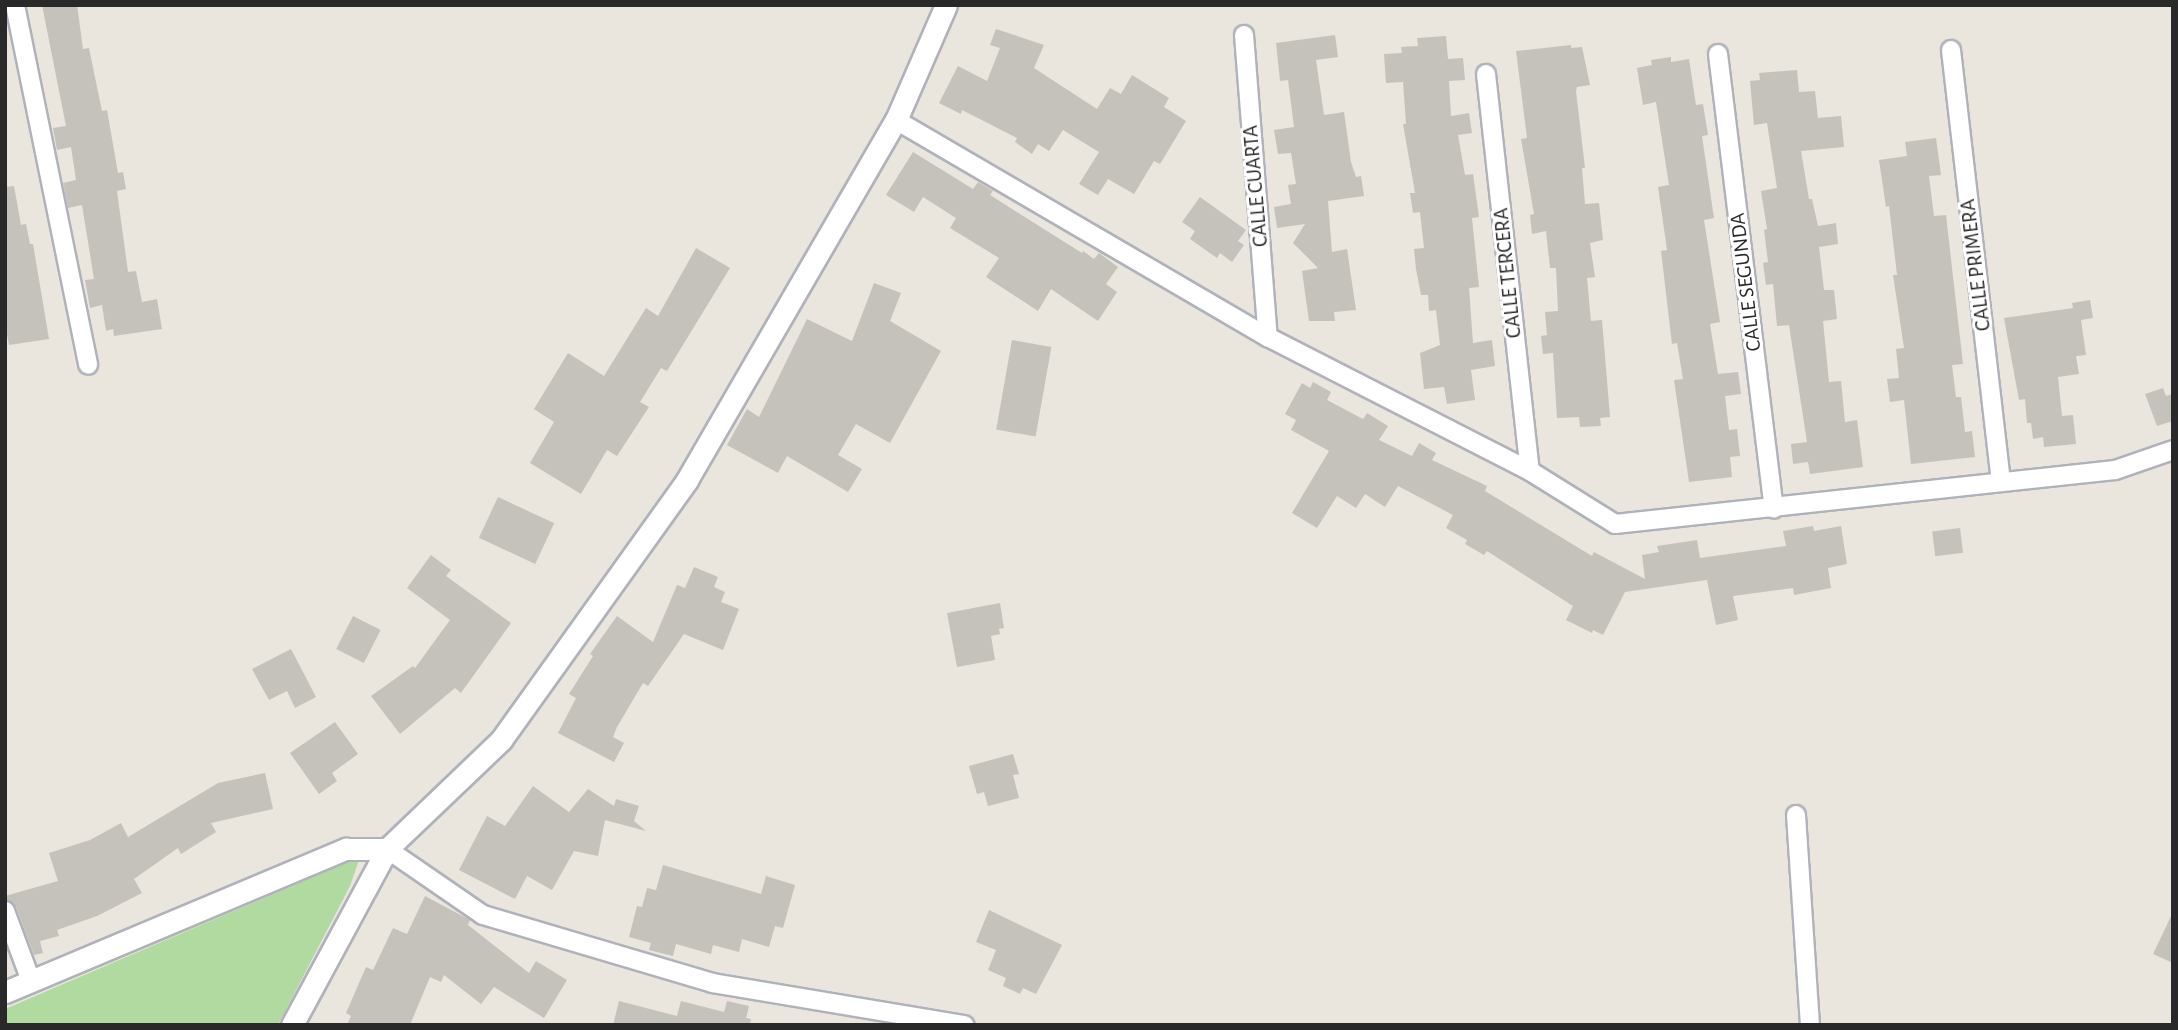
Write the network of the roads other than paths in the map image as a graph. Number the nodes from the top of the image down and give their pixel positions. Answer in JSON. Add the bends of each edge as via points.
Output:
{"nodes":[{"id":1,"x":16,"y":5,"type":"edge"},
{"id":2,"x":946,"y":5,"type":"edge"},
{"id":3,"x":1244,"y":35,"type":"dead end"},
{"id":4,"x":1951,"y":50,"type":"dead end"},
{"id":5,"x":1718,"y":54,"type":"dead end"},
{"id":6,"x":1486,"y":74,"type":"dead end"},
{"id":7,"x":896,"y":120,"type":"junction"},
{"id":8,"x":1268,"y":337,"type":"junction"},
{"id":9,"x":88,"y":365,"type":"dead end"},
{"id":10,"x":2173,"y":450,"type":"edge"},
{"id":11,"x":1530,"y":471,"type":"junction"},
{"id":12,"x":2001,"y":481,"type":"junction"},
{"id":13,"x":1773,"y":509,"type":"junction"},
{"id":14,"x":1796,"y":814,"type":"dead end"},
{"id":15,"x":387,"y":849,"type":"junction"},
{"id":16,"x":5,"y":911,"type":"edge"},
{"id":17,"x":31,"y":981,"type":"junction"},
{"id":18,"x":5,"y":992,"type":"edge"},
{"id":19,"x":292,"y":1025,"type":"edge"},
{"id":20,"x":965,"y":1025,"type":"edge"},
{"id":21,"x":1810,"y":1025,"type":"edge"}],
"edges":[{"from":1,"to":9,"type":"street"},
{"from":2,"to":7,"type":"street"},
{"from":3,"to":8,"type":"street","name":"CALLE CUARTA"},
{"from":4,"to":12,"type":"street","name":"CALLE PRIMERA"},
{"from":5,"to":13,"type":"street","name":"CALLE SEGUNDA"},
{"from":6,"to":11,"type":"street","name":"CALLE TERCERA"},
{"from":7,"to":8,"type":"street"},
{"from":7,"to":15,"type":"street","via":[[687,480],[500,740]]},
{"from":8,"to":11,"type":"street"},
{"from":10,"to":12,"type":"street","via":[[2115,470]]},
{"from":11,"to":13,"type":"street","via":[[1615,524]]},
{"from":12,"to":13,"type":"street"},
{"from":14,"to":21,"type":"street"},
{"from":15,"to":17,"type":"street","via":[[346,849]]},
{"from":15,"to":19,"type":"street"},
{"from":15,"to":20,"type":"street","via":[[483,915],[713,983]]},
{"from":16,"to":17,"type":"street"},
{"from":17,"to":18,"type":"street"}]}
